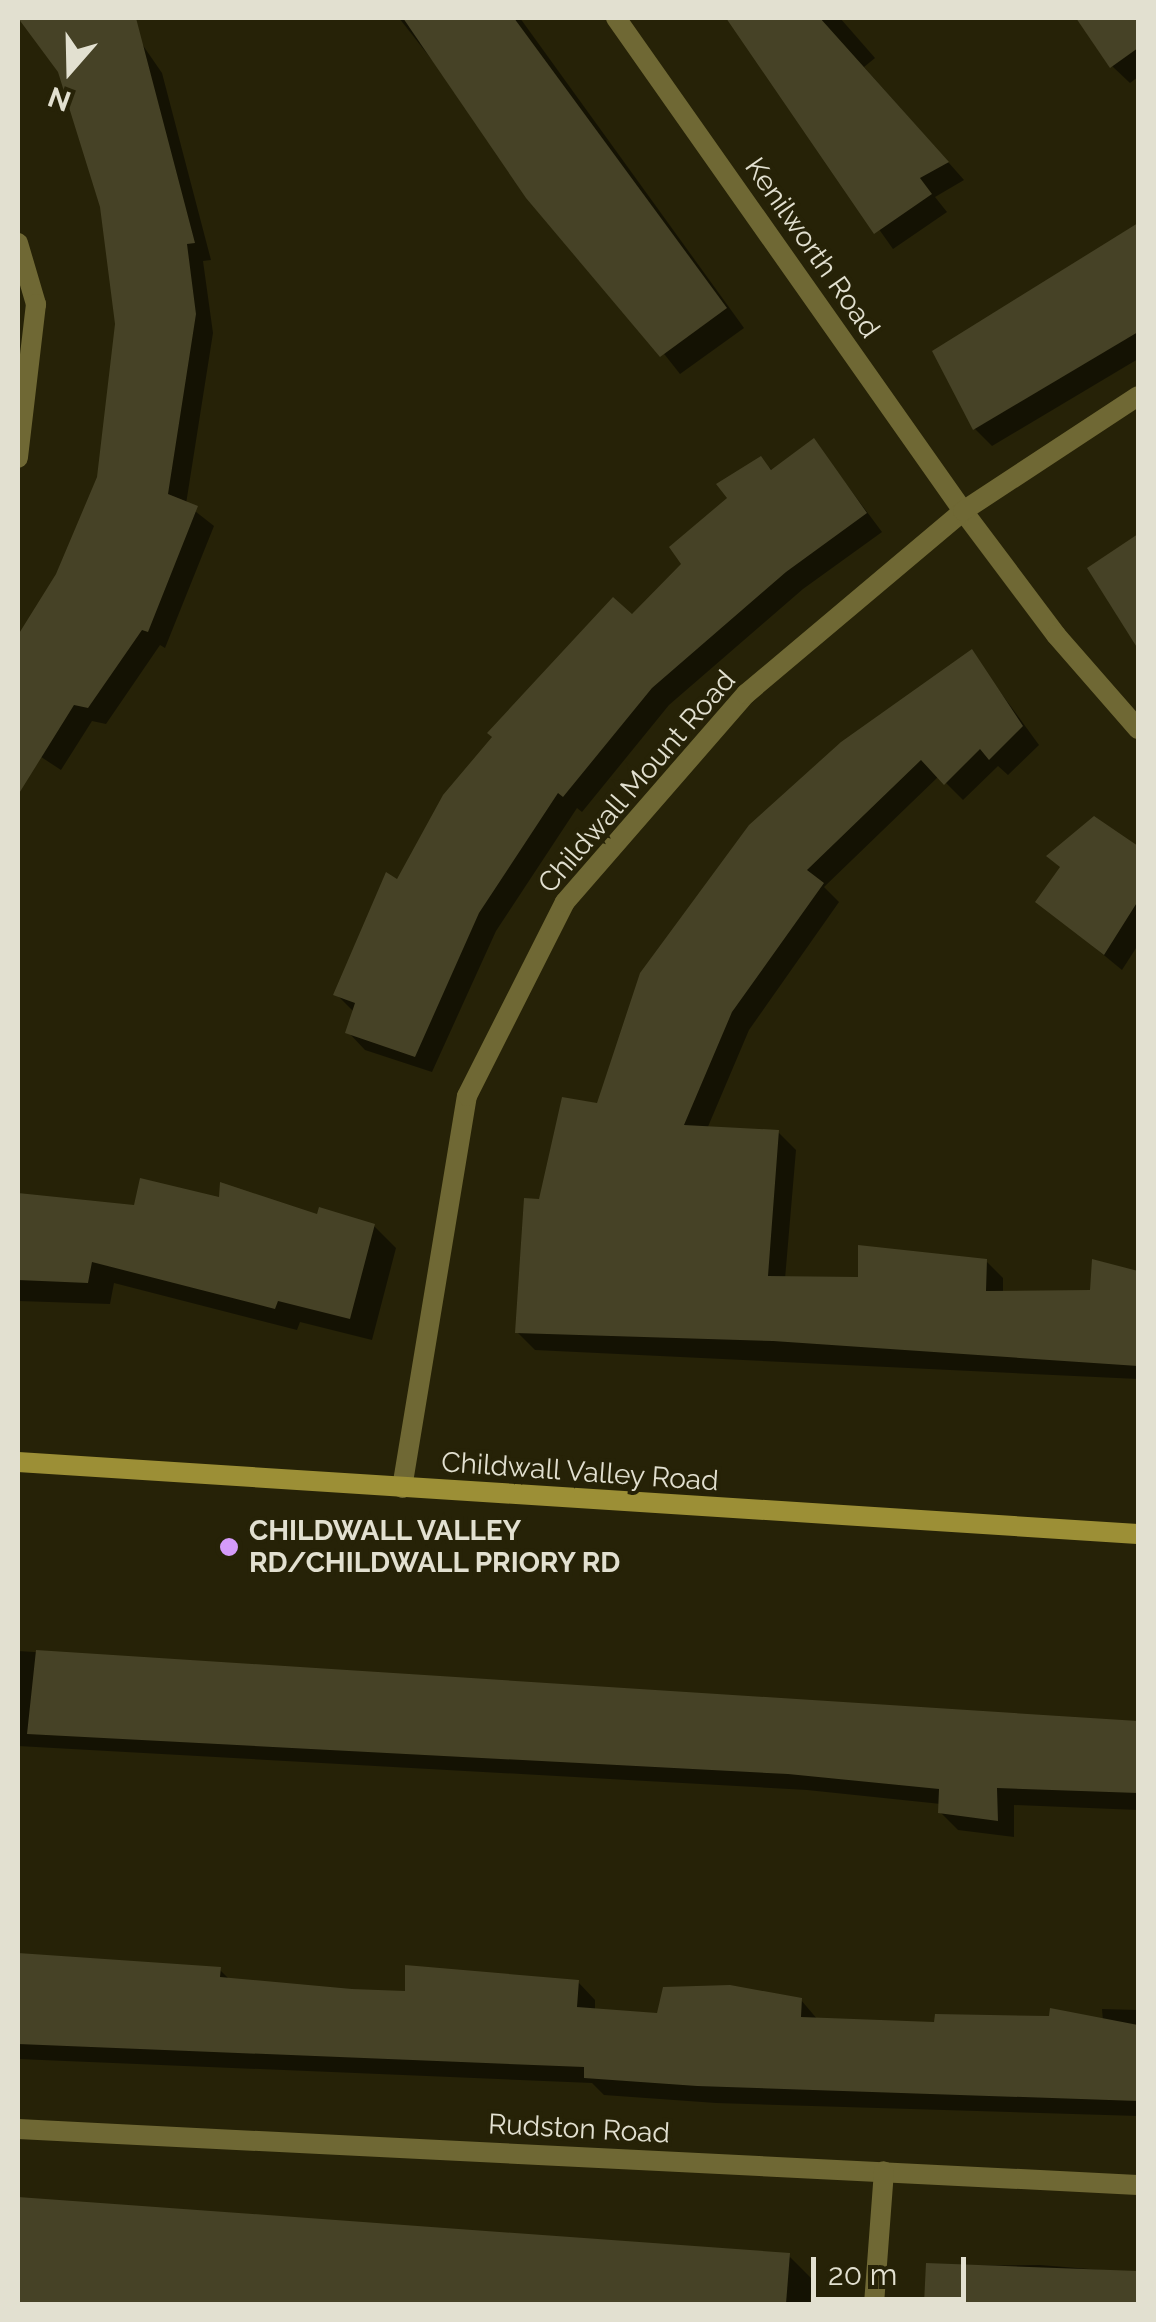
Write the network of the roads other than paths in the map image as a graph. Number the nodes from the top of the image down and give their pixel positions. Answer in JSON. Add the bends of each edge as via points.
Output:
{"nodes":[{"id":1,"x":616,"y":18,"type":"edge"},
{"id":2,"x":18,"y":243,"type":"edge"},
{"id":3,"x":1138,"y":396,"type":"edge"},
{"id":4,"x":18,"y":458,"type":"edge"},
{"id":5,"x":964,"y":511,"type":"junction"},
{"id":6,"x":1138,"y":729,"type":"edge"},
{"id":7,"x":18,"y":1462,"type":"edge"},
{"id":8,"x":402,"y":1488,"type":"junction"},
{"id":9,"x":1138,"y":1534,"type":"edge"},
{"id":10,"x":18,"y":2130,"type":"edge"},
{"id":11,"x":884,"y":2171,"type":"junction"},
{"id":12,"x":1138,"y":2185,"type":"edge"},
{"id":13,"x":874,"y":2304,"type":"edge"}],
"edges":[{"from":1,"to":5,"type":"street","name":"Kenilworth Road"},
{"from":2,"to":4,"type":"street","via":[[36,304]]},
{"from":3,"to":5,"type":"street","name":"Childwall Mount Road"},
{"from":5,"to":6,"type":"street","name":"Kenilworth Road","via":[[1056,636]]},
{"from":5,"to":8,"type":"street","name":"Childwall Mount Road","via":[[746,694],[564,902],[467,1096]]},
{"from":7,"to":8,"type":"main road","name":"Childwall Valley Road"},
{"from":8,"to":9,"type":"main road","name":"Childwall Valley Road"},
{"from":10,"to":11,"type":"street","name":"Rudston Road"},
{"from":11,"to":12,"type":"street","name":"Rudston Road"},
{"from":11,"to":13,"type":"street"}]}
